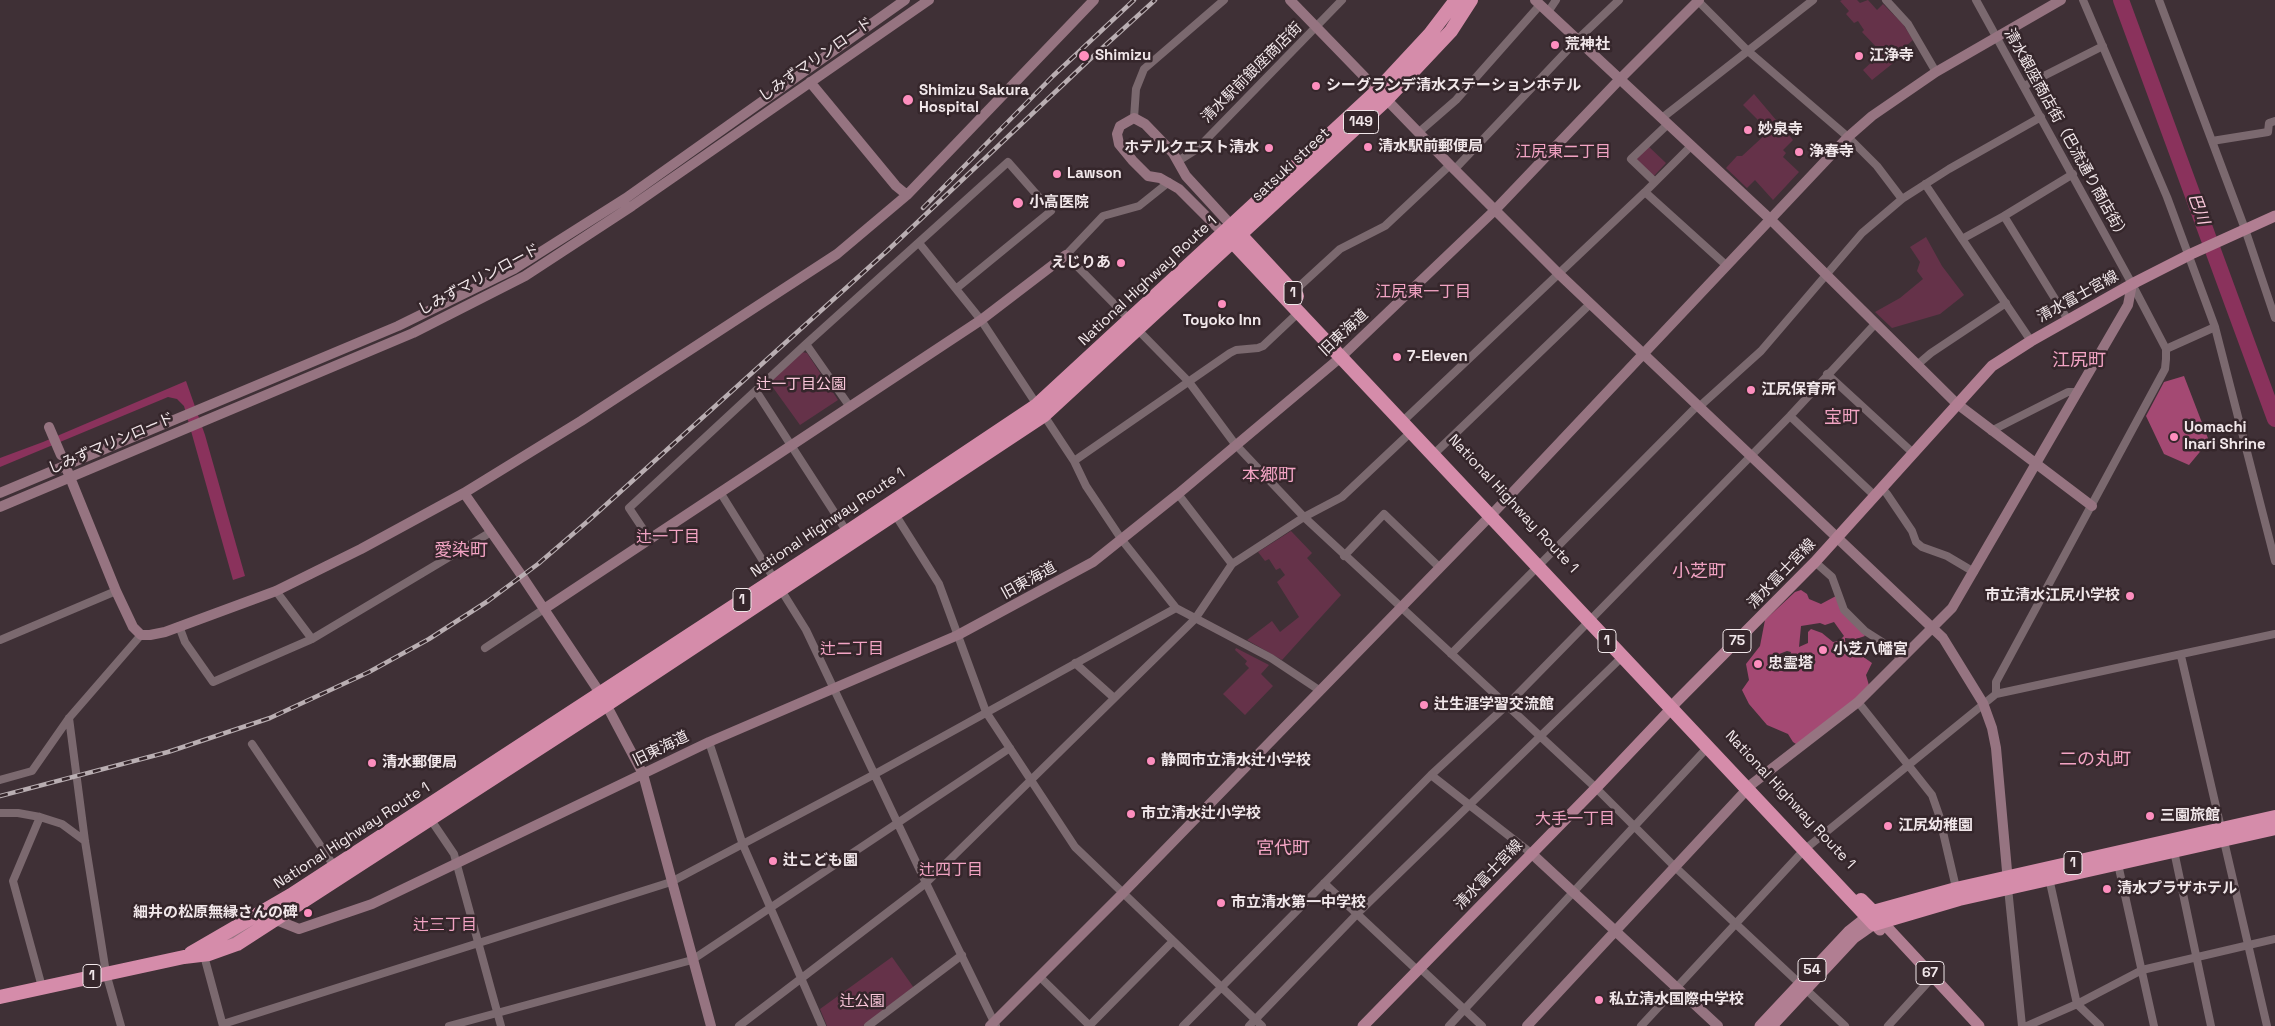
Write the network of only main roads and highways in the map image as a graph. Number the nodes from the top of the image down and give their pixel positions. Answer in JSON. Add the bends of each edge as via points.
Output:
{"nodes":[{"id":1,"x":1456,"y":0,"type":"edge"},
{"id":2,"x":1471,"y":0,"type":"edge"},
{"id":3,"x":1381,"y":95,"type":"junction"},
{"id":4,"x":2275,"y":216,"type":"edge"},
{"id":5,"x":1231,"y":233,"type":"junction"},
{"id":6,"x":1289,"y":295,"type":"junction"},
{"id":7,"x":1345,"y":354,"type":"junction"},
{"id":8,"x":892,"y":509,"type":"junction"},
{"id":9,"x":778,"y":584,"type":"junction"},
{"id":10,"x":1592,"y":619,"type":"junction"},
{"id":11,"x":1673,"y":706,"type":"junction"},
{"id":12,"x":1750,"y":787,"type":"junction"},
{"id":13,"x":2275,"y":817,"type":"edge"},
{"id":14,"x":2275,"y":828,"type":"edge"},
{"id":15,"x":2223,"y":835,"type":"junction"},
{"id":16,"x":338,"y":872,"type":"junction"},
{"id":17,"x":2008,"y":883,"type":"junction"},
{"id":18,"x":1873,"y":918,"type":"junction"},
{"id":19,"x":203,"y":951,"type":"junction"},
{"id":20,"x":1803,"y":986,"type":"junction"},
{"id":21,"x":0,"y":997,"type":"edge"},
{"id":22,"x":1363,"y":1026,"type":"edge"},
{"id":23,"x":1760,"y":1026,"type":"edge"},
{"id":24,"x":1772,"y":1026,"type":"edge"},
{"id":25,"x":1969,"y":1026,"type":"edge"},
{"id":26,"x":1979,"y":1026,"type":"edge"}],
"edges":[{"from":1,"to":3,"type":"highway","name":"satsuki street","number":"149"},
{"from":2,"to":3,"type":"highway","name":"satsuki street","number":"149","via":[[1450,31]]},
{"from":3,"to":5,"type":"highway","name":"satsuki street","number":"149"},
{"from":4,"to":11,"type":"main road","name":"清水富士宮線","number":"75","via":[[2132,284],[1992,366],[1815,562]]},
{"from":5,"to":6,"type":"highway","name":"National Highway Route 1","number":"1"},
{"from":5,"to":8,"type":"highway","name":"National Highway Route 1","number":"1","via":[[1040,410]]},
{"from":6,"to":7,"type":"highway","name":"National Highway Route 1","number":"1"},
{"from":6,"to":7,"type":"highway","name":"National Highway Route 1","number":"1","via":[[1299,312]]},
{"from":7,"to":10,"type":"highway","name":"National Highway Route 1","number":"1"},
{"from":8,"to":9,"type":"highway","name":"National Highway Route 1","number":"1"},
{"from":8,"to":9,"type":"highway","name":"National Highway Route 1","number":"1","via":[[846,532]]},
{"from":9,"to":16,"type":"highway","name":"National Highway Route 1","number":"1"},
{"from":10,"to":11,"type":"highway","name":"National Highway Route 1","number":"1"},
{"from":10,"to":11,"type":"highway","name":"National Highway Route 1","number":"1","via":[[1622,657]]},
{"from":11,"to":12,"type":"highway","name":"National Highway Route 1","number":"1"},
{"from":11,"to":12,"type":"highway","name":"National Highway Route 1","number":"1","via":[[1707,748]]},
{"from":11,"to":22,"type":"main road","name":"清水富士宮線","number":"75"},
{"from":12,"to":18,"type":"highway","name":"National Highway Route 1","number":"1"},
{"from":13,"to":15,"type":"highway","number":"1"},
{"from":14,"to":15,"type":"highway","number":"1"},
{"from":15,"to":17,"type":"highway","number":"1"},
{"from":15,"to":17,"type":"highway","number":"1","via":[[2118,864]]},
{"from":16,"to":19,"type":"highway","name":"National Highway Route 1","number":"1","via":[[222,936]]},
{"from":16,"to":19,"type":"highway","name":"National Highway Route 1","number":"1","via":[[237,944]]},
{"from":17,"to":18,"type":"highway","number":"1"},
{"from":18,"to":20,"type":"main road","number":"54"},
{"from":18,"to":25,"type":"main road","number":"67"},
{"from":18,"to":26,"type":"main road","number":"67"},
{"from":19,"to":21,"type":"highway","name":"National Highway Route 1","number":"1"},
{"from":20,"to":23,"type":"main road","number":"54"},
{"from":20,"to":24,"type":"main road","number":"54"}]}
